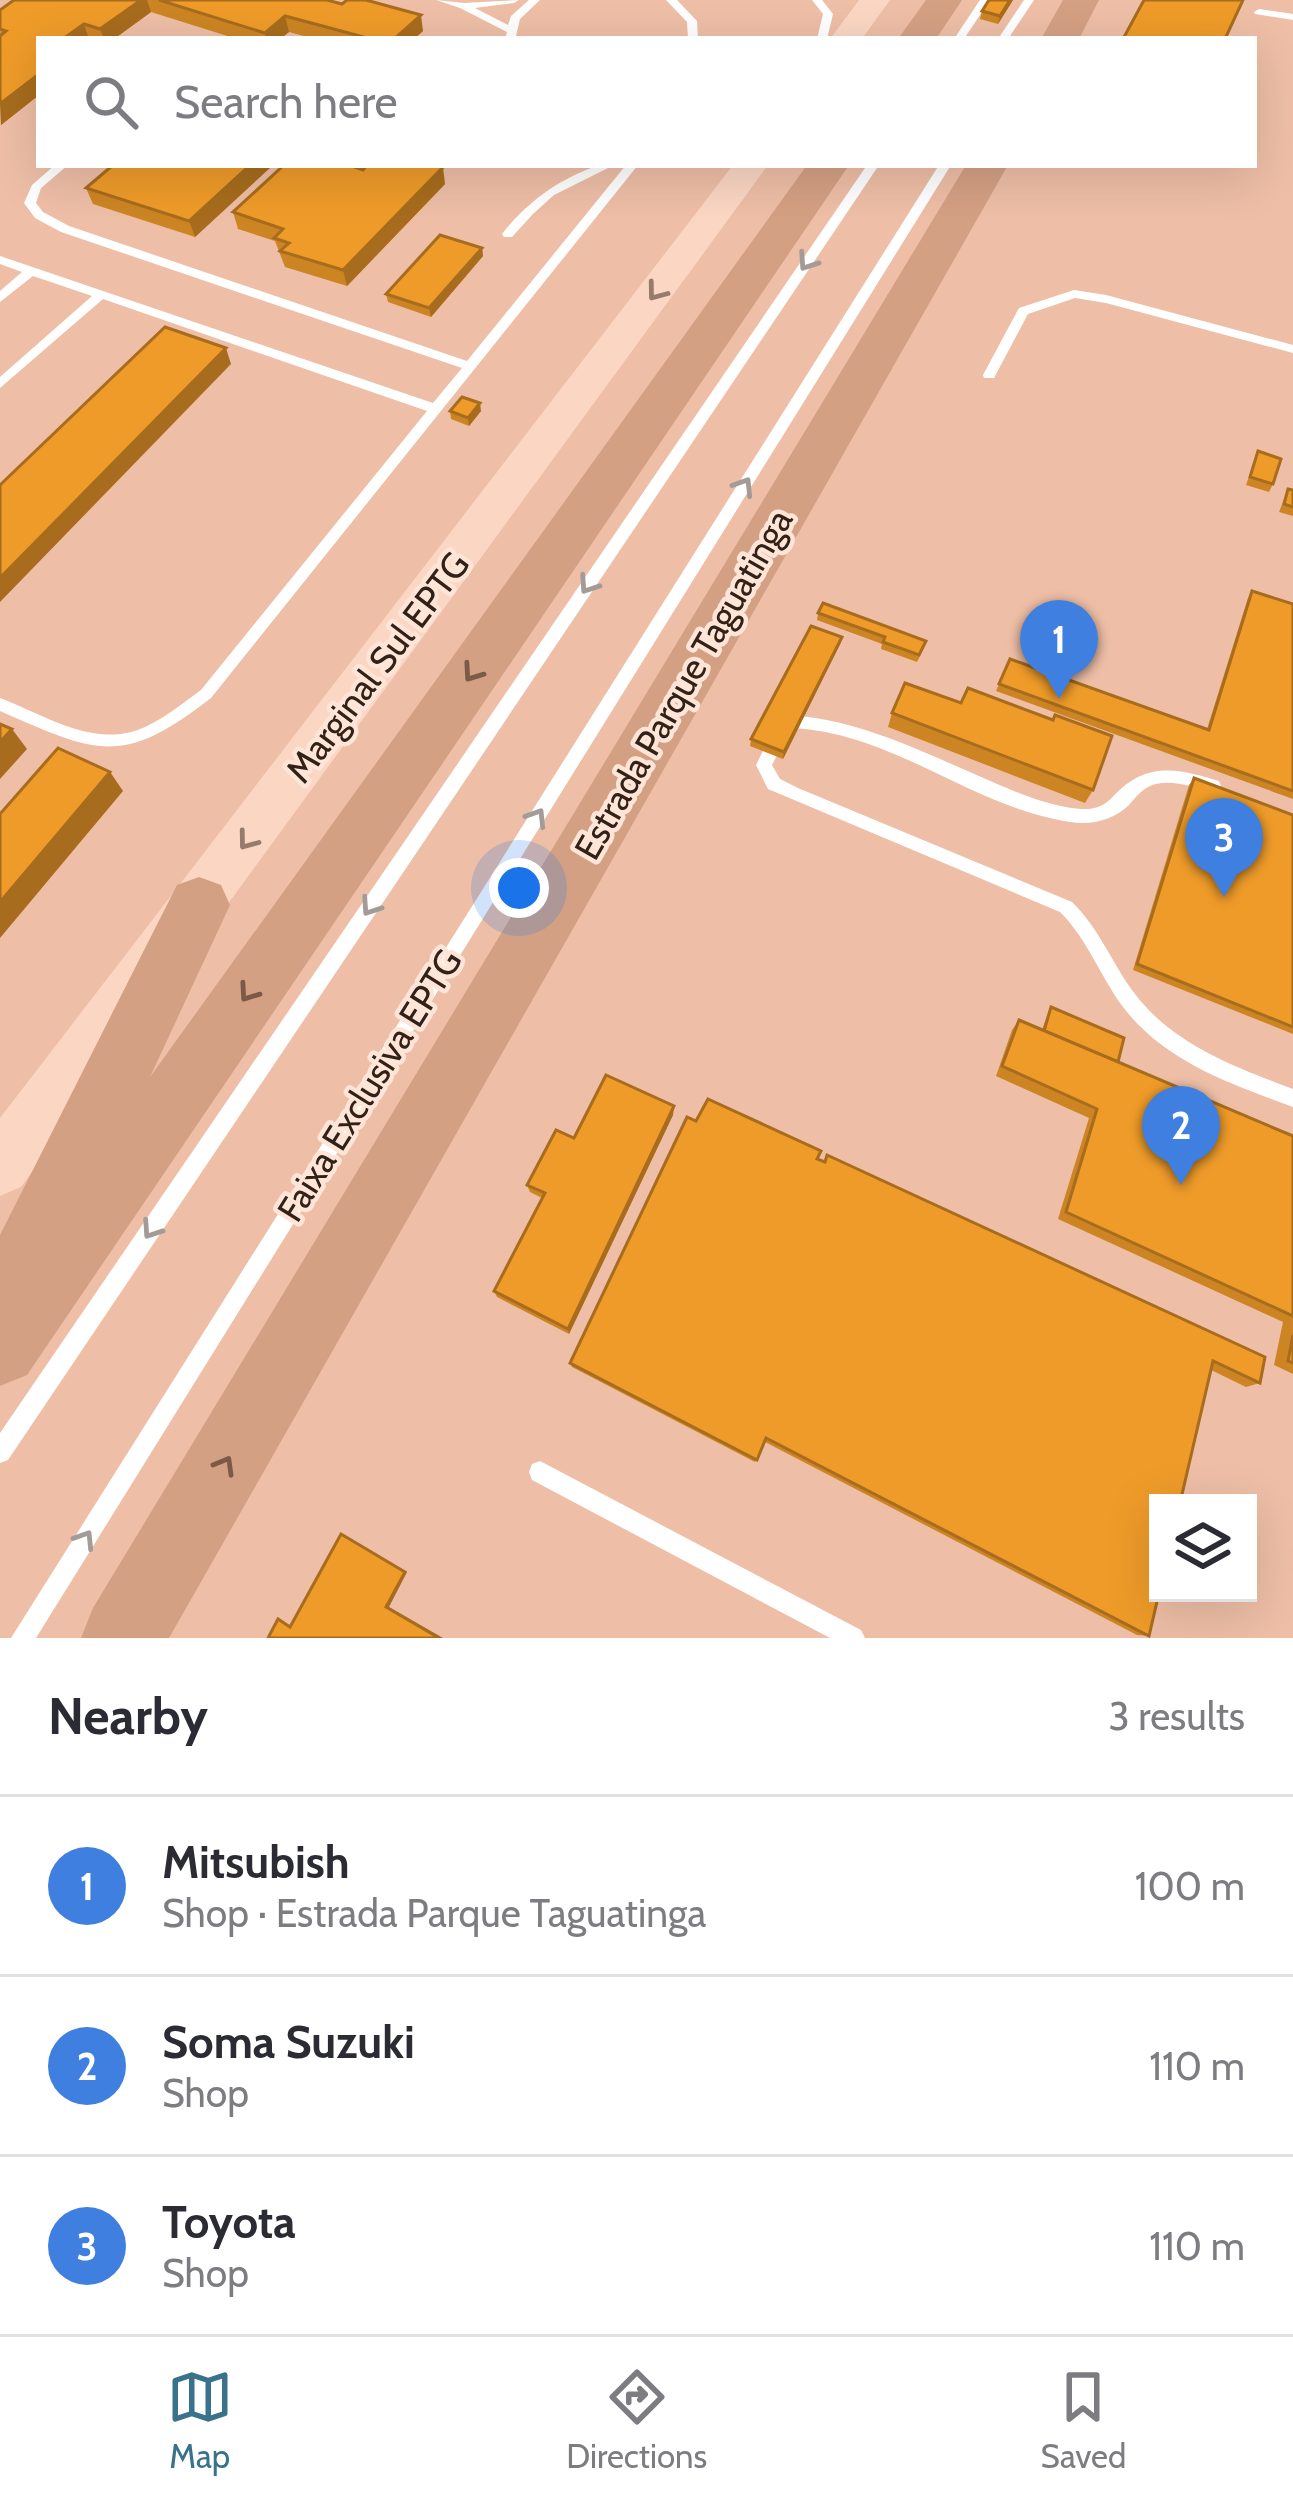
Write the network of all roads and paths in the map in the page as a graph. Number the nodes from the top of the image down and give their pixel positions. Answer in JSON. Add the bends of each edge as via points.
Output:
{"nodes":[{"id":1,"x":441,"y":0,"type":"edge"},
{"id":2,"x":514,"y":0,"type":"edge"},
{"id":3,"x":536,"y":0,"type":"edge"},
{"id":4,"x":817,"y":0,"type":"edge"},
{"id":5,"x":875,"y":0,"type":"edge"},
{"id":6,"x":944,"y":0,"type":"edge"},
{"id":7,"x":985,"y":0,"type":"edge"},
{"id":8,"x":1029,"y":0,"type":"edge"},
{"id":9,"x":1081,"y":0,"type":"edge"},
{"id":10,"x":681,"y":2,"type":"edge"},
{"id":11,"x":464,"y":6,"type":"junction"},
{"id":12,"x":1259,"y":12,"type":"dead end"},
{"id":13,"x":1293,"y":17,"type":"edge"},
{"id":14,"x":511,"y":35,"type":"edge"},
{"id":15,"x":693,"y":36,"type":"edge"},
{"id":16,"x":823,"y":36,"type":"edge"},
{"id":17,"x":848,"y":36,"type":"edge"},
{"id":18,"x":919,"y":36,"type":"edge"},
{"id":19,"x":960,"y":36,"type":"edge"},
{"id":20,"x":1005,"y":36,"type":"edge"},
{"id":21,"x":1062,"y":36,"type":"edge"},
{"id":22,"x":59,"y":168,"type":"edge"},
{"id":23,"x":597,"y":168,"type":"edge"},
{"id":24,"x":605,"y":168,"type":"edge"},
{"id":25,"x":630,"y":168,"type":"edge"},
{"id":26,"x":749,"y":168,"type":"edge"},
{"id":27,"x":826,"y":168,"type":"edge"},
{"id":28,"x":871,"y":168,"type":"edge"},
{"id":29,"x":943,"y":168,"type":"edge"},
{"id":30,"x":985,"y":168,"type":"edge"},
{"id":31,"x":619,"y":181,"type":"junction"},
{"id":32,"x":508,"y":234,"type":"dead end"},
{"id":33,"x":0,"y":260,"type":"edge"},
{"id":34,"x":32,"y":270,"type":"junction"},
{"id":35,"x":101,"y":293,"type":"junction"},
{"id":36,"x":0,"y":298,"type":"edge"},
{"id":37,"x":1293,"y":349,"type":"edge"},
{"id":38,"x":470,"y":366,"type":"junction"},
{"id":39,"x":989,"y":375,"type":"dead end"},
{"id":40,"x":0,"y":383,"type":"edge"},
{"id":41,"x":436,"y":409,"type":"junction"},
{"id":42,"x":0,"y":704,"type":"edge"},
{"id":43,"x":1225,"y":790,"type":"edge"},
{"id":44,"x":199,"y":905,"type":"junction"},
{"id":45,"x":1293,"y":1098,"type":"edge"},
{"id":46,"x":0,"y":1166,"type":"edge"},
{"id":47,"x":0,"y":1314,"type":"edge"},
{"id":48,"x":0,"y":1348,"type":"edge"},
{"id":49,"x":0,"y":1452,"type":"edge"},
{"id":50,"x":540,"y":1472,"type":"dead end"},
{"id":51,"x":22,"y":1638,"type":"edge"},
{"id":52,"x":123,"y":1638,"type":"edge"},
{"id":53,"x":853,"y":1638,"type":"edge"}],
"edges":[{"from":1,"to":11,"type":"lane"},
{"from":2,"to":11,"type":"lane"},
{"from":3,"to":14,"type":"lane","via":[[514,18]]},
{"from":4,"to":16,"type":"lane","via":[[828,14]]},
{"from":5,"to":17,"type":"main road"},
{"from":6,"to":18,"type":"highway"},
{"from":7,"to":19,"type":"lane"},
{"from":8,"to":20,"type":"lane"},
{"from":9,"to":21,"type":"highway"},
{"from":10,"to":15,"type":"lane"},
{"from":11,"to":14,"type":"lane"},
{"from":12,"to":13,"type":"lane"},
{"from":22,"to":38,"type":"lane","via":[[30,203],[65,229]]},
{"from":23,"to":32,"type":"lane","via":[[534,202]]},
{"from":24,"to":31,"type":"lane"},
{"from":25,"to":31,"type":"lane"},
{"from":26,"to":44,"type":"main road","name":"Marginal Sul EPTG","one_way":true},
{"from":27,"to":48,"type":"highway","one_way":true},
{"from":28,"to":49,"type":"lane","one_way":true},
{"from":51,"to":29,"type":"lane","name":"Faixa Exclusiva EPTG","one_way":true},
{"from":52,"to":30,"type":"highway","name":"Estrada Parque Taguatinga","one_way":true},
{"from":31,"to":38,"type":"lane"},
{"from":33,"to":34,"type":"lane"},
{"from":34,"to":35,"type":"lane"},
{"from":34,"to":36,"type":"lane"},
{"from":35,"to":40,"type":"lane"},
{"from":35,"to":41,"type":"lane"},
{"from":37,"to":39,"type":"lane","via":[[1074,295],[1023,311]]},
{"from":38,"to":41,"type":"lane"},
{"from":41,"to":42,"type":"lane","via":[[206,694],[170,724],[123,744],[103,742]]},
{"from":43,"to":45,"type":"lane","via":[[1155,777],[1113,813],[1076,816],[801,719],[786,721],[764,765],[774,784],[792,793],[1066,907],[1099,943],[1133,1006],[1169,1042]]},
{"from":44,"to":46,"type":"main road","name":"Marginal Sul EPTG"},
{"from":44,"to":47,"type":"highway"},
{"from":50,"to":53,"type":"lane"}]}
